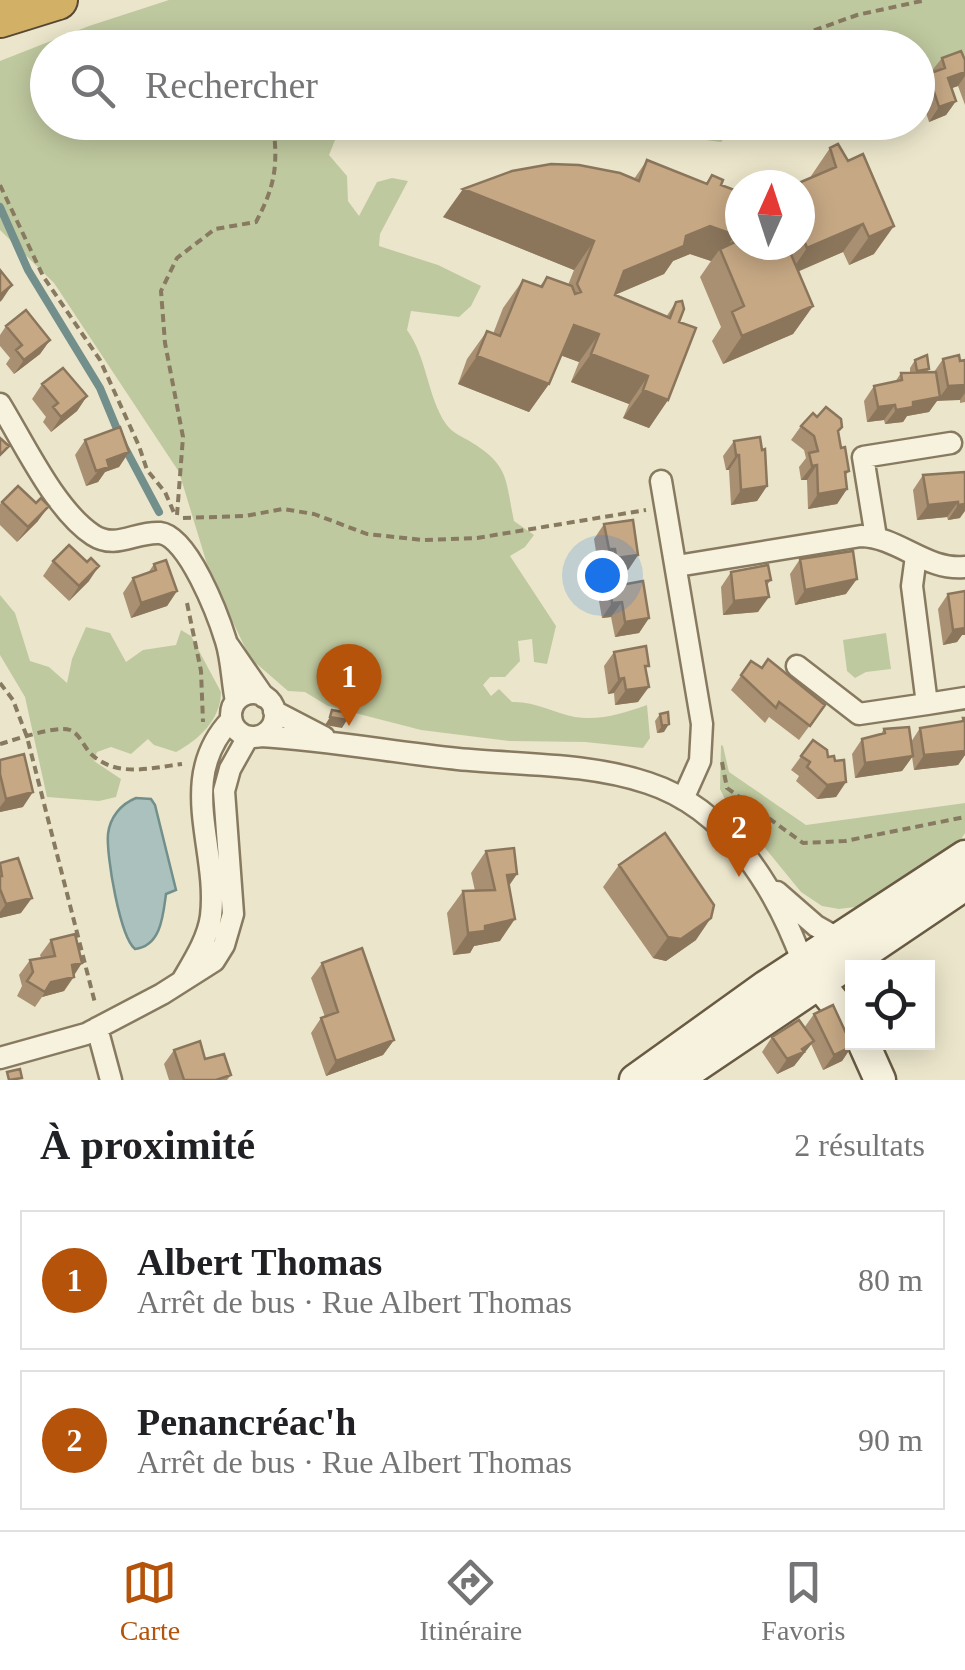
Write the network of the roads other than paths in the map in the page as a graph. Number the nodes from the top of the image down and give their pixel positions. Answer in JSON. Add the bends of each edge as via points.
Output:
{"nodes":[{"id":1,"x":58,"y":0,"type":"edge"},
{"id":2,"x":0,"y":18,"type":"edge"},
{"id":3,"x":0,"y":404,"type":"edge"},
{"id":4,"x":951,"y":443,"type":"dead end"},
{"id":5,"x":661,"y":481,"type":"dead end"},
{"id":6,"x":876,"y":537,"type":"junction"},
{"id":7,"x":916,"y":556,"type":"junction"},
{"id":8,"x":677,"y":566,"type":"junction"},
{"id":9,"x":965,"y":568,"type":"edge"},
{"id":10,"x":227,"y":644,"type":"junction"},
{"id":11,"x":797,"y":666,"type":"dead end"},
{"id":12,"x":965,"y":698,"type":"edge"},
{"id":13,"x":269,"y":704,"type":"junction"},
{"id":14,"x":927,"y":704,"type":"junction"},
{"id":15,"x":233,"y":711,"type":"junction"},
{"id":16,"x":254,"y":736,"type":"junction"},
{"id":17,"x":330,"y":740,"type":"junction"},
{"id":18,"x":683,"y":798,"type":"junction"},
{"id":19,"x":965,"y":856,"type":"edge"},
{"id":20,"x":764,"y":881,"type":"junction"},
{"id":21,"x":965,"y":885,"type":"edge"},
{"id":22,"x":849,"y":955,"type":"edge"},
{"id":23,"x":811,"y":974,"type":"junction"},
{"id":24,"x":180,"y":982,"type":"junction"},
{"id":25,"x":845,"y":1014,"type":"edge"},
{"id":26,"x":98,"y":1028,"type":"junction"},
{"id":27,"x":0,"y":1058,"type":"edge"},
{"id":28,"x":112,"y":1080,"type":"edge"},
{"id":29,"x":635,"y":1080,"type":"edge"},
{"id":30,"x":676,"y":1080,"type":"edge"}],
"edges":[{"from":1,"to":2,"type":"highway"},
{"from":3,"to":10,"type":"street","via":[[69,511],[97,538],[175,538]]},
{"from":4,"to":6,"type":"street","via":[[863,457]]},
{"from":5,"to":8,"type":"street"},
{"from":6,"to":7,"type":"street"},
{"from":6,"to":8,"type":"street"},
{"from":7,"to":9,"type":"street"},
{"from":7,"to":14,"type":"street","via":[[912,586]]},
{"from":8,"to":18,"type":"street","via":[[703,734],[698,771]]},
{"from":10,"to":13,"type":"street"},
{"from":10,"to":15,"type":"street"},
{"from":11,"to":14,"type":"street","via":[[859,714]]},
{"from":12,"to":14,"type":"street"},
{"from":13,"to":15,"type":"street","via":[[248,694]]},
{"from":13,"to":16,"type":"street","via":[[272,726]]},
{"from":13,"to":17,"type":"street"},
{"from":15,"to":16,"type":"street","via":[[236,728]]},
{"from":15,"to":24,"type":"street","via":[[205,761],[211,914]]},
{"from":16,"to":17,"type":"street"},
{"from":16,"to":24,"type":"street","via":[[230,769],[224,791],[230,928],[214,961]]},
{"from":17,"to":18,"type":"street","via":[[608,774]]},
{"from":18,"to":20,"type":"street","via":[[724,831]]},
{"from":19,"to":22,"type":"street"},
{"from":20,"to":22,"type":"street"},
{"from":20,"to":23,"type":"street"},
{"from":21,"to":22,"type":"street"},
{"from":22,"to":23,"type":"street"},
{"from":23,"to":25,"type":"street"},
{"from":23,"to":29,"type":"street","via":[[730,1010]]},
{"from":23,"to":30,"type":"street"},
{"from":24,"to":26,"type":"street"},
{"from":26,"to":27,"type":"street"},
{"from":26,"to":28,"type":"street"}]}
